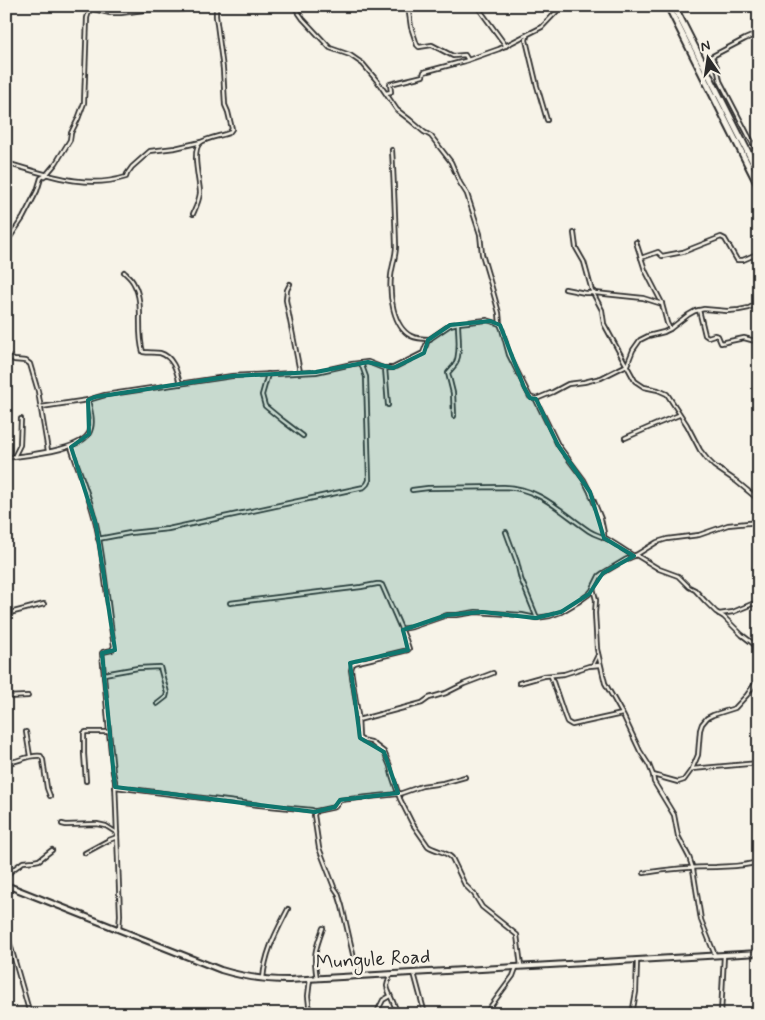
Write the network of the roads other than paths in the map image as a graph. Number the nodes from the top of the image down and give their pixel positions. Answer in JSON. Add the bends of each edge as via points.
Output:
{"nodes":[{"id":1,"x":204,"y":6,"type":"edge"},
{"id":2,"x":216,"y":6,"type":"edge"},
{"id":3,"x":294,"y":6,"type":"edge"},
{"id":4,"x":408,"y":6,"type":"edge"},
{"id":5,"x":477,"y":6,"type":"edge"},
{"id":6,"x":562,"y":6,"type":"edge"},
{"id":7,"x":668,"y":6,"type":"edge"},
{"id":8,"x":674,"y":6,"type":"edge"},
{"id":9,"x":90,"y":7,"type":"edge"},
{"id":10,"x":188,"y":8,"type":"edge"},
{"id":11,"x":759,"y":33,"type":"edge"},
{"id":12,"x":527,"y":36,"type":"junction"},
{"id":13,"x":506,"y":46,"type":"junction"},
{"id":14,"x":712,"y":57,"type":"junction"},
{"id":15,"x":468,"y":60,"type":"junction"},
{"id":16,"x":699,"y":62,"type":"junction"},
{"id":17,"x":386,"y":93,"type":"junction"},
{"id":18,"x":547,"y":120,"type":"dead end"},
{"id":19,"x":201,"y":142,"type":"junction"},
{"id":20,"x":392,"y":150,"type":"dead end"},
{"id":21,"x":759,"y":154,"type":"edge"},
{"id":22,"x":6,"y":163,"type":"edge"},
{"id":23,"x":759,"y":174,"type":"edge"},
{"id":24,"x":46,"y":175,"type":"junction"},
{"id":25,"x":759,"y":187,"type":"edge"},
{"id":26,"x":192,"y":214,"type":"dead end"},
{"id":27,"x":574,"y":232,"type":"dead end"},
{"id":28,"x":636,"y":242,"type":"dead end"},
{"id":29,"x":6,"y":243,"type":"edge"},
{"id":30,"x":759,"y":252,"type":"edge"},
{"id":31,"x":641,"y":258,"type":"junction"},
{"id":32,"x":124,"y":272,"type":"dead end"},
{"id":33,"x":290,"y":284,"type":"dead end"},
{"id":34,"x":565,"y":289,"type":"dead end"},
{"id":35,"x":593,"y":292,"type":"junction"},
{"id":36,"x":759,"y":302,"type":"edge"},
{"id":37,"x":662,"y":304,"type":"junction"},
{"id":38,"x":698,"y":310,"type":"junction"},
{"id":39,"x":458,"y":323,"type":"junction"},
{"id":40,"x":500,"y":324,"type":"junction"},
{"id":41,"x":670,"y":329,"type":"junction"},
{"id":42,"x":430,"y":339,"type":"junction"},
{"id":43,"x":759,"y":342,"type":"edge"},
{"id":44,"x":7,"y":354,"type":"edge"},
{"id":45,"x":361,"y":363,"type":"junction"},
{"id":46,"x":627,"y":365,"type":"junction"},
{"id":47,"x":385,"y":368,"type":"junction"},
{"id":48,"x":300,"y":372,"type":"junction"},
{"id":49,"x":268,"y":374,"type":"junction"},
{"id":50,"x":180,"y":384,"type":"junction"},
{"id":51,"x":536,"y":399,"type":"junction"},
{"id":52,"x":88,"y":400,"type":"junction"},
{"id":53,"x":388,"y":405,"type":"dead end"},
{"id":54,"x":41,"y":407,"type":"junction"},
{"id":55,"x":679,"y":415,"type":"junction"},
{"id":56,"x":454,"y":416,"type":"dead end"},
{"id":57,"x":21,"y":420,"type":"dead end"},
{"id":58,"x":304,"y":436,"type":"dead end"},
{"id":59,"x":625,"y":438,"type":"dead end"},
{"id":60,"x":71,"y":447,"type":"junction"},
{"id":61,"x":48,"y":452,"type":"junction"},
{"id":62,"x":14,"y":457,"type":"junction"},
{"id":63,"x":6,"y":458,"type":"edge"},
{"id":64,"x":412,"y":490,"type":"dead end"},
{"id":65,"x":759,"y":500,"type":"edge"},
{"id":66,"x":759,"y":522,"type":"edge"},
{"id":67,"x":506,"y":532,"type":"dead end"},
{"id":68,"x":98,"y":538,"type":"junction"},
{"id":69,"x":604,"y":538,"type":"junction"},
{"id":70,"x":635,"y":556,"type":"junction"},
{"id":71,"x":593,"y":588,"type":"junction"},
{"id":72,"x":230,"y":603,"type":"dead end"},
{"id":73,"x":44,"y":604,"type":"dead end"},
{"id":74,"x":759,"y":604,"type":"edge"},
{"id":75,"x":6,"y":614,"type":"edge"},
{"id":76,"x":719,"y":614,"type":"junction"},
{"id":77,"x":537,"y":618,"type":"junction"},
{"id":78,"x":401,"y":629,"type":"junction"},
{"id":79,"x":759,"y":648,"type":"edge"},
{"id":80,"x":598,"y":654,"type":"junction"},
{"id":81,"x":593,"y":665,"type":"junction"},
{"id":82,"x":601,"y":665,"type":"junction"},
{"id":83,"x":493,"y":673,"type":"dead end"},
{"id":84,"x":104,"y":674,"type":"junction"},
{"id":85,"x":551,"y":676,"type":"junction"},
{"id":86,"x":759,"y":678,"type":"edge"},
{"id":87,"x":519,"y":682,"type":"dead end"},
{"id":88,"x":28,"y":696,"type":"dead end"},
{"id":89,"x":6,"y":697,"type":"edge"},
{"id":90,"x":157,"y":704,"type":"dead end"},
{"id":91,"x":622,"y":714,"type":"junction"},
{"id":92,"x":358,"y":720,"type":"junction"},
{"id":93,"x":26,"y":732,"type":"dead end"},
{"id":94,"x":108,"y":732,"type":"junction"},
{"id":95,"x":30,"y":756,"type":"junction"},
{"id":96,"x":6,"y":763,"type":"edge"},
{"id":97,"x":759,"y":764,"type":"edge"},
{"id":98,"x":692,"y":769,"type":"junction"},
{"id":99,"x":653,"y":775,"type":"junction"},
{"id":100,"x":466,"y":777,"type":"dead end"},
{"id":101,"x":86,"y":781,"type":"dead end"},
{"id":102,"x":115,"y":787,"type":"junction"},
{"id":103,"x":398,"y":794,"type":"junction"},
{"id":104,"x":50,"y":796,"type":"dead end"},
{"id":105,"x":315,"y":812,"type":"junction"},
{"id":106,"x":62,"y":824,"type":"dead end"},
{"id":107,"x":117,"y":833,"type":"junction"},
{"id":108,"x":117,"y":837,"type":"junction"},
{"id":109,"x":52,"y":850,"type":"dead end"},
{"id":110,"x":85,"y":853,"type":"dead end"},
{"id":111,"x":759,"y":861,"type":"edge"},
{"id":112,"x":693,"y":868,"type":"junction"},
{"id":113,"x":644,"y":873,"type":"dead end"},
{"id":114,"x":6,"y":877,"type":"edge"},
{"id":115,"x":6,"y":885,"type":"edge"},
{"id":116,"x":288,"y":909,"type":"dead end"},
{"id":117,"x":323,"y":928,"type":"dead end"},
{"id":118,"x":6,"y":930,"type":"edge"},
{"id":119,"x":120,"y":930,"type":"junction"},
{"id":120,"x":759,"y":953,"type":"edge"},
{"id":121,"x":724,"y":955,"type":"junction"},
{"id":122,"x":714,"y":956,"type":"junction"},
{"id":123,"x":637,"y":960,"type":"junction"},
{"id":124,"x":519,"y":966,"type":"junction"},
{"id":125,"x":414,"y":973,"type":"junction"},
{"id":126,"x":390,"y":974,"type":"junction"},
{"id":127,"x":358,"y":976,"type":"junction"},
{"id":128,"x":263,"y":979,"type":"junction"},
{"id":129,"x":310,"y":979,"type":"junction"},
{"id":130,"x":317,"y":979,"type":"junction"},
{"id":131,"x":390,"y":996,"type":"junction"},
{"id":132,"x":30,"y":1014,"type":"edge"},
{"id":133,"x":310,"y":1014,"type":"edge"},
{"id":134,"x":376,"y":1014,"type":"edge"},
{"id":135,"x":398,"y":1014,"type":"edge"},
{"id":136,"x":425,"y":1014,"type":"edge"},
{"id":137,"x":485,"y":1014,"type":"edge"},
{"id":138,"x":632,"y":1014,"type":"edge"},
{"id":139,"x":721,"y":1014,"type":"edge"}],
"edges":[{"from":1,"to":10,"type":"street"},
{"from":2,"to":19,"type":"street","via":[[224,105],[232,129],[230,134]]},
{"from":3,"to":17,"type":"street","via":[[330,48],[359,60]]},
{"from":4,"to":15,"type":"street","via":[[411,30],[419,47],[432,45],[450,56],[465,55]]},
{"from":5,"to":13,"type":"street"},
{"from":6,"to":12,"type":"street","via":[[544,25]]},
{"from":7,"to":16,"type":"highway"},
{"from":8,"to":16,"type":"highway"},
{"from":9,"to":10,"type":"street","via":[[110,13]]},
{"from":9,"to":24,"type":"street","via":[[84,103],[70,140]]},
{"from":11,"to":14,"type":"street"},
{"from":12,"to":13,"type":"street"},
{"from":12,"to":18,"type":"street","via":[[536,86]]},
{"from":13,"to":15,"type":"street"},
{"from":14,"to":16,"type":"street"},
{"from":14,"to":21,"type":"street","via":[[720,81]]},
{"from":15,"to":17,"type":"street","via":[[390,84],[391,92]]},
{"from":16,"to":23,"type":"highway"},
{"from":16,"to":25,"type":"highway"},
{"from":17,"to":40,"type":"street","via":[[400,113],[431,136],[452,162],[480,234]]},
{"from":19,"to":24,"type":"street","via":[[150,151],[126,177],[114,181],[71,181]]},
{"from":19,"to":26,"type":"street","via":[[196,151],[199,197]]},
{"from":20,"to":42,"type":"street","via":[[396,251],[390,293],[398,321],[406,333]]},
{"from":22,"to":24,"type":"street"},
{"from":24,"to":29,"type":"street","via":[[41,178],[23,218]]},
{"from":27,"to":35,"type":"street","via":[[576,248]]},
{"from":28,"to":31,"type":"street"},
{"from":30,"to":31,"type":"street","via":[[737,260],[721,237],[683,252],[662,256],[658,252]]},
{"from":31,"to":37,"type":"street"},
{"from":32,"to":50,"type":"street","via":[[134,284],[138,296],[144,352],[164,354],[174,364]]},
{"from":33,"to":48,"type":"street","via":[[286,300]]},
{"from":34,"to":35,"type":"street"},
{"from":35,"to":37,"type":"street","via":[[643,298]]},
{"from":35,"to":46,"type":"street","via":[[602,310],[604,324]]},
{"from":36,"to":38,"type":"street","via":[[739,310]]},
{"from":37,"to":41,"type":"street"},
{"from":38,"to":41,"type":"street"},
{"from":38,"to":43,"type":"street","via":[[708,337],[718,336],[721,343],[744,338]]},
{"from":39,"to":40,"type":"street","via":[[487,320]]},
{"from":39,"to":42,"type":"street","via":[[450,324]]},
{"from":39,"to":56,"type":"street","via":[[457,359],[448,373]]},
{"from":40,"to":51,"type":"street","via":[[511,361],[530,397]]},
{"from":41,"to":46,"type":"street","via":[[640,340]]},
{"from":42,"to":47,"type":"street","via":[[423,353],[394,368]]},
{"from":44,"to":54,"type":"street","via":[[14,360],[30,364]]},
{"from":45,"to":47,"type":"street"},
{"from":45,"to":48,"type":"street"},
{"from":45,"to":68,"type":"street","via":[[366,377],[368,424],[369,480],[364,487],[168,529]]},
{"from":46,"to":51,"type":"street","via":[[602,378],[568,384]]},
{"from":46,"to":55,"type":"street","via":[[639,384],[667,394]]},
{"from":47,"to":53,"type":"street"},
{"from":48,"to":49,"type":"street"},
{"from":49,"to":50,"type":"street"},
{"from":49,"to":58,"type":"street","via":[[262,395],[265,406]]},
{"from":50,"to":52,"type":"street"},
{"from":51,"to":69,"type":"street","via":[[558,445],[590,492],[601,519]]},
{"from":52,"to":54,"type":"street"},
{"from":52,"to":60,"type":"street","via":[[92,419],[90,433]]},
{"from":54,"to":61,"type":"street"},
{"from":55,"to":59,"type":"street"},
{"from":55,"to":65,"type":"street","via":[[707,459]]},
{"from":57,"to":62,"type":"street","via":[[20,445]]},
{"from":60,"to":61,"type":"street"},
{"from":60,"to":68,"type":"street"},
{"from":61,"to":62,"type":"street"},
{"from":62,"to":63,"type":"street"},
{"from":64,"to":69,"type":"street","via":[[515,487],[534,492]]},
{"from":66,"to":70,"type":"street","via":[[667,539]]},
{"from":67,"to":77,"type":"street"},
{"from":68,"to":84,"type":"street","via":[[114,646],[102,653]]},
{"from":69,"to":70,"type":"street"},
{"from":70,"to":71,"type":"street","via":[[599,576]]},
{"from":70,"to":76,"type":"street","via":[[678,576]]},
{"from":71,"to":77,"type":"street","via":[[561,612]]},
{"from":71,"to":80,"type":"street"},
{"from":72,"to":78,"type":"street","via":[[380,584]]},
{"from":73,"to":75,"type":"street"},
{"from":74,"to":76,"type":"street"},
{"from":76,"to":79,"type":"street"},
{"from":77,"to":78,"type":"street","via":[[476,612],[447,615]]},
{"from":78,"to":92,"type":"street","via":[[408,650],[352,666]]},
{"from":80,"to":81,"type":"street"},
{"from":80,"to":82,"type":"street"},
{"from":81,"to":82,"type":"street"},
{"from":81,"to":85,"type":"street"},
{"from":82,"to":91,"type":"street","via":[[606,687]]},
{"from":83,"to":92,"type":"street","via":[[422,703]]},
{"from":84,"to":90,"type":"street","via":[[160,667],[167,693]]},
{"from":84,"to":94,"type":"street"},
{"from":85,"to":87,"type":"street"},
{"from":85,"to":91,"type":"street","via":[[569,724]]},
{"from":86,"to":98,"type":"street","via":[[735,708],[713,715],[702,724],[698,755]]},
{"from":88,"to":89,"type":"street"},
{"from":91,"to":99,"type":"street"},
{"from":92,"to":103,"type":"street","via":[[359,738],[384,752]]},
{"from":93,"to":95,"type":"street"},
{"from":94,"to":101,"type":"street","via":[[84,733]]},
{"from":94,"to":102,"type":"street"},
{"from":95,"to":96,"type":"street"},
{"from":95,"to":104,"type":"street","via":[[41,756]]},
{"from":97,"to":98,"type":"street"},
{"from":98,"to":99,"type":"street","via":[[681,782]]},
{"from":99,"to":112,"type":"street","via":[[674,815],[678,836]]},
{"from":100,"to":103,"type":"street"},
{"from":102,"to":105,"type":"street"},
{"from":102,"to":107,"type":"street"},
{"from":103,"to":105,"type":"street","via":[[340,800],[335,807]]},
{"from":103,"to":124,"type":"street","via":[[428,846],[449,855],[465,885],[482,907],[517,935]]},
{"from":105,"to":127,"type":"street","via":[[318,843],[342,906]]},
{"from":106,"to":107,"type":"street","via":[[97,824]]},
{"from":107,"to":108,"type":"street"},
{"from":108,"to":110,"type":"street"},
{"from":108,"to":119,"type":"street"},
{"from":109,"to":114,"type":"street","via":[[40,860],[22,862]]},
{"from":111,"to":112,"type":"street","via":[[729,867]]},
{"from":112,"to":113,"type":"street"},
{"from":112,"to":122,"type":"street","via":[[701,920]]},
{"from":115,"to":119,"type":"street","name":"Mungule Road"},
{"from":116,"to":128,"type":"street","via":[[267,954]]},
{"from":117,"to":130,"type":"street","via":[[314,955]]},
{"from":118,"to":132,"type":"street"},
{"from":119,"to":128,"type":"street","name":"Mungule Road","via":[[221,970]]},
{"from":120,"to":121,"type":"street","name":"Mungule Road"},
{"from":121,"to":122,"type":"street","name":"Mungule Road"},
{"from":121,"to":139,"type":"street"},
{"from":122,"to":123,"type":"street","name":"Mungule Road"},
{"from":123,"to":124,"type":"street","name":"Mungule Road"},
{"from":123,"to":138,"type":"street"},
{"from":124,"to":125,"type":"street","name":"Mungule Road"},
{"from":124,"to":137,"type":"street"},
{"from":125,"to":126,"type":"street","name":"Mungule Road"},
{"from":125,"to":136,"type":"street"},
{"from":126,"to":127,"type":"street","name":"Mungule Road"},
{"from":126,"to":131,"type":"street","via":[[387,986]]},
{"from":127,"to":130,"type":"street","name":"Mungule Road"},
{"from":128,"to":129,"type":"street","name":"Mungule Road"},
{"from":129,"to":130,"type":"street","name":"Mungule Road"},
{"from":129,"to":133,"type":"street"},
{"from":131,"to":134,"type":"street","via":[[383,1000]]},
{"from":131,"to":135,"type":"street"}]}
